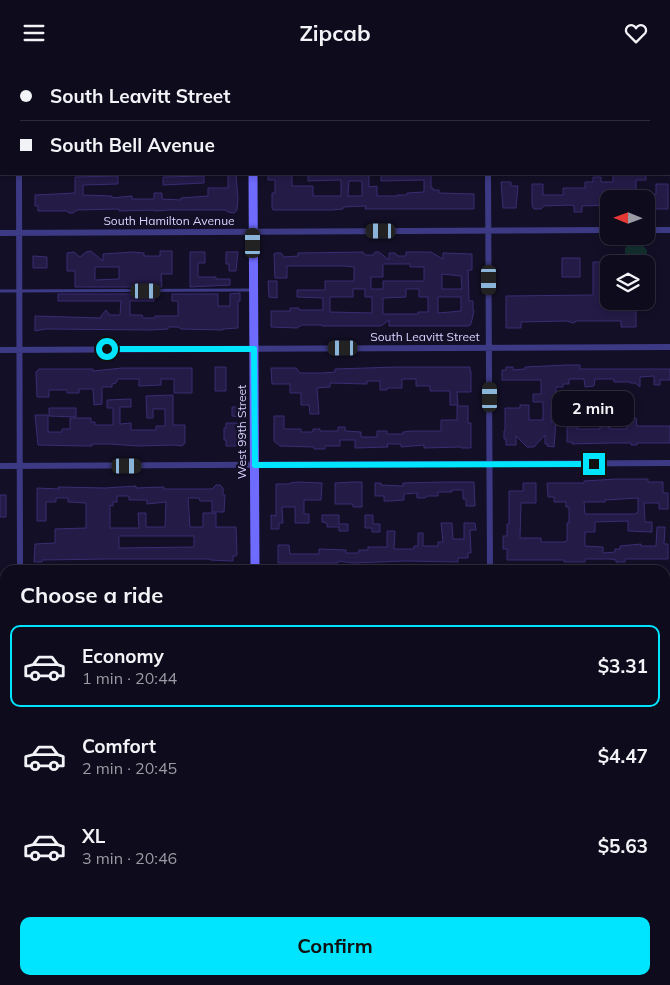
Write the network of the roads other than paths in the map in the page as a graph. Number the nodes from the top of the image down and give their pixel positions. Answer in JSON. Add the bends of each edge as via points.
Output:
{"nodes":[{"id":1,"x":19,"y":175,"type":"edge"},
{"id":2,"x":253,"y":175,"type":"edge"},
{"id":3,"x":488,"y":175,"type":"edge"},
{"id":4,"x":600,"y":230,"type":"edge"},
{"id":5,"x":655,"y":230,"type":"edge"},
{"id":6,"x":670,"y":230,"type":"edge"},
{"id":7,"x":489,"y":231,"type":"junction"},
{"id":8,"x":253,"y":232,"type":"junction"},
{"id":9,"x":0,"y":233,"type":"edge"},
{"id":10,"x":20,"y":233,"type":"junction"},
{"id":11,"x":254,"y":290,"type":"junction"},
{"id":12,"x":0,"y":291,"type":"edge"},
{"id":13,"x":20,"y":291,"type":"junction"},
{"id":14,"x":670,"y":347,"type":"edge"},
{"id":15,"x":489,"y":348,"type":"junction"},
{"id":16,"x":254,"y":349,"type":"junction"},
{"id":17,"x":0,"y":350,"type":"edge"},
{"id":18,"x":20,"y":350,"type":"junction"},
{"id":19,"x":670,"y":463,"type":"edge"},
{"id":20,"x":490,"y":464,"type":"junction"},
{"id":21,"x":255,"y":465,"type":"junction"},
{"id":22,"x":0,"y":466,"type":"edge"},
{"id":23,"x":20,"y":466,"type":"junction"},
{"id":24,"x":20,"y":565,"type":"edge"},
{"id":25,"x":255,"y":565,"type":"edge"},
{"id":26,"x":490,"y":565,"type":"edge"}],
"edges":[{"from":1,"to":10,"type":"street"},
{"from":2,"to":8,"type":"street","name":"West 99th Street"},
{"from":3,"to":7,"type":"street"},
{"from":4,"to":7,"type":"street","name":"South Hamilton Avenue"},
{"from":5,"to":6,"type":"street"},
{"from":7,"to":8,"type":"street","name":"South Hamilton Avenue"},
{"from":7,"to":15,"type":"street"},
{"from":8,"to":10,"type":"street","name":"South Hamilton Avenue"},
{"from":8,"to":11,"type":"street","name":"West 99th Street"},
{"from":9,"to":10,"type":"street","name":"South Hamilton Avenue"},
{"from":10,"to":13,"type":"street"},
{"from":11,"to":13,"type":"lane"},
{"from":11,"to":16,"type":"street","name":"West 99th Street"},
{"from":12,"to":13,"type":"lane"},
{"from":13,"to":18,"type":"street"},
{"from":14,"to":15,"type":"street","name":"South Leavitt Street"},
{"from":15,"to":16,"type":"street","name":"South Leavitt Street"},
{"from":15,"to":20,"type":"street"},
{"from":16,"to":18,"type":"street","name":"South Leavitt Street"},
{"from":16,"to":21,"type":"street","name":"West 99th Street"},
{"from":17,"to":18,"type":"street","name":"South Leavitt Street"},
{"from":18,"to":23,"type":"street"},
{"from":19,"to":20,"type":"street"},
{"from":20,"to":21,"type":"street"},
{"from":20,"to":26,"type":"street"},
{"from":21,"to":23,"type":"street"},
{"from":21,"to":25,"type":"street","name":"West 99th Street"},
{"from":22,"to":23,"type":"street"},
{"from":23,"to":24,"type":"street"}]}
